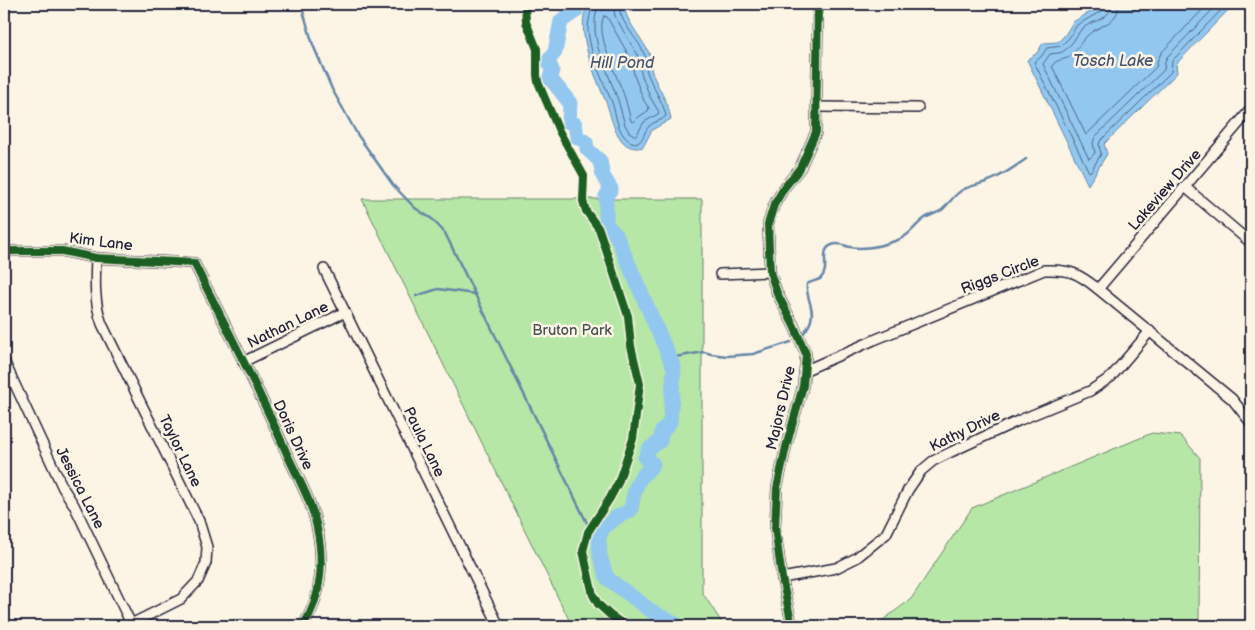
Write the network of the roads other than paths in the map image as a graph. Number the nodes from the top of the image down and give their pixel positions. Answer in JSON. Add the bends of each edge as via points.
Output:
{"nodes":[{"id":1,"x":818,"y":4,"type":"edge"},
{"id":2,"x":818,"y":106,"type":"junction"},
{"id":3,"x":918,"y":108,"type":"dead end"},
{"id":4,"x":1251,"y":109,"type":"edge"},
{"id":5,"x":1185,"y":187,"type":"junction"},
{"id":6,"x":1251,"y":243,"type":"edge"},
{"id":7,"x":4,"y":251,"type":"edge"},
{"id":8,"x":96,"y":258,"type":"junction"},
{"id":9,"x":194,"y":264,"type":"joint"},
{"id":10,"x":324,"y":269,"type":"dead end"},
{"id":11,"x":770,"y":272,"type":"junction"},
{"id":12,"x":720,"y":274,"type":"dead end"},
{"id":13,"x":1098,"y":289,"type":"junction"},
{"id":14,"x":345,"y":312,"type":"junction"},
{"id":15,"x":1150,"y":331,"type":"junction"},
{"id":16,"x":4,"y":361,"type":"edge"},
{"id":17,"x":243,"y":362,"type":"junction"},
{"id":18,"x":806,"y":370,"type":"junction"},
{"id":19,"x":1251,"y":423,"type":"edge"},
{"id":20,"x":782,"y":578,"type":"junction"},
{"id":21,"x":132,"y":625,"type":"edge"},
{"id":22,"x":304,"y":626,"type":"edge"},
{"id":23,"x":499,"y":626,"type":"edge"},
{"id":24,"x":792,"y":626,"type":"edge"}],
"edges":[{"from":1,"to":2,"type":"street","name":"Majors Drive"},
{"from":2,"to":3,"type":"street"},
{"from":2,"to":11,"type":"street","name":"Majors Drive","via":[[816,132],[810,147],[800,168],[774,205],[768,224]]},
{"from":4,"to":5,"type":"street","name":"Lakeview Drive"},
{"from":5,"to":6,"type":"street"},
{"from":5,"to":13,"type":"street","name":"Lakeview Drive"},
{"from":7,"to":8,"type":"street","name":"Kim Lane","via":[[62,251]]},
{"from":8,"to":9,"type":"street","name":"Kim Lane"},
{"from":8,"to":21,"type":"street","name":"Taylor Lane","via":[[97,310],[102,324],[199,521],[206,547],[206,563],[198,581],[182,599]]},
{"from":9,"to":17,"type":"street","name":"Doris Drive"},
{"from":10,"to":14,"type":"street","name":"Paula Lane"},
{"from":11,"to":12,"type":"street"},
{"from":11,"to":18,"type":"street","name":"Majors Drive","via":[[806,354]]},
{"from":13,"to":15,"type":"street","name":"Riggs Circle"},
{"from":13,"to":18,"type":"street","name":"Riggs Circle","via":[[1080,274],[1044,270]]},
{"from":14,"to":17,"type":"street","name":"Nathan Lane"},
{"from":14,"to":23,"type":"street","name":"Paula Lane"},
{"from":15,"to":19,"type":"street","name":"Riggs Circle","via":[[1232,399]]},
{"from":15,"to":20,"type":"street","name":"Kathy Drive","via":[[1111,377],[1090,391],[951,452],[920,471],[886,534],[856,558],[836,568]]},
{"from":16,"to":21,"type":"street","name":"Jessica Lane"},
{"from":17,"to":22,"type":"street","name":"Doris Drive","via":[[277,431],[317,527],[321,574],[317,595]]},
{"from":18,"to":20,"type":"street","name":"Majors Drive","via":[[777,488],[775,528]]},
{"from":20,"to":24,"type":"street","name":"Majors Drive"}]}
